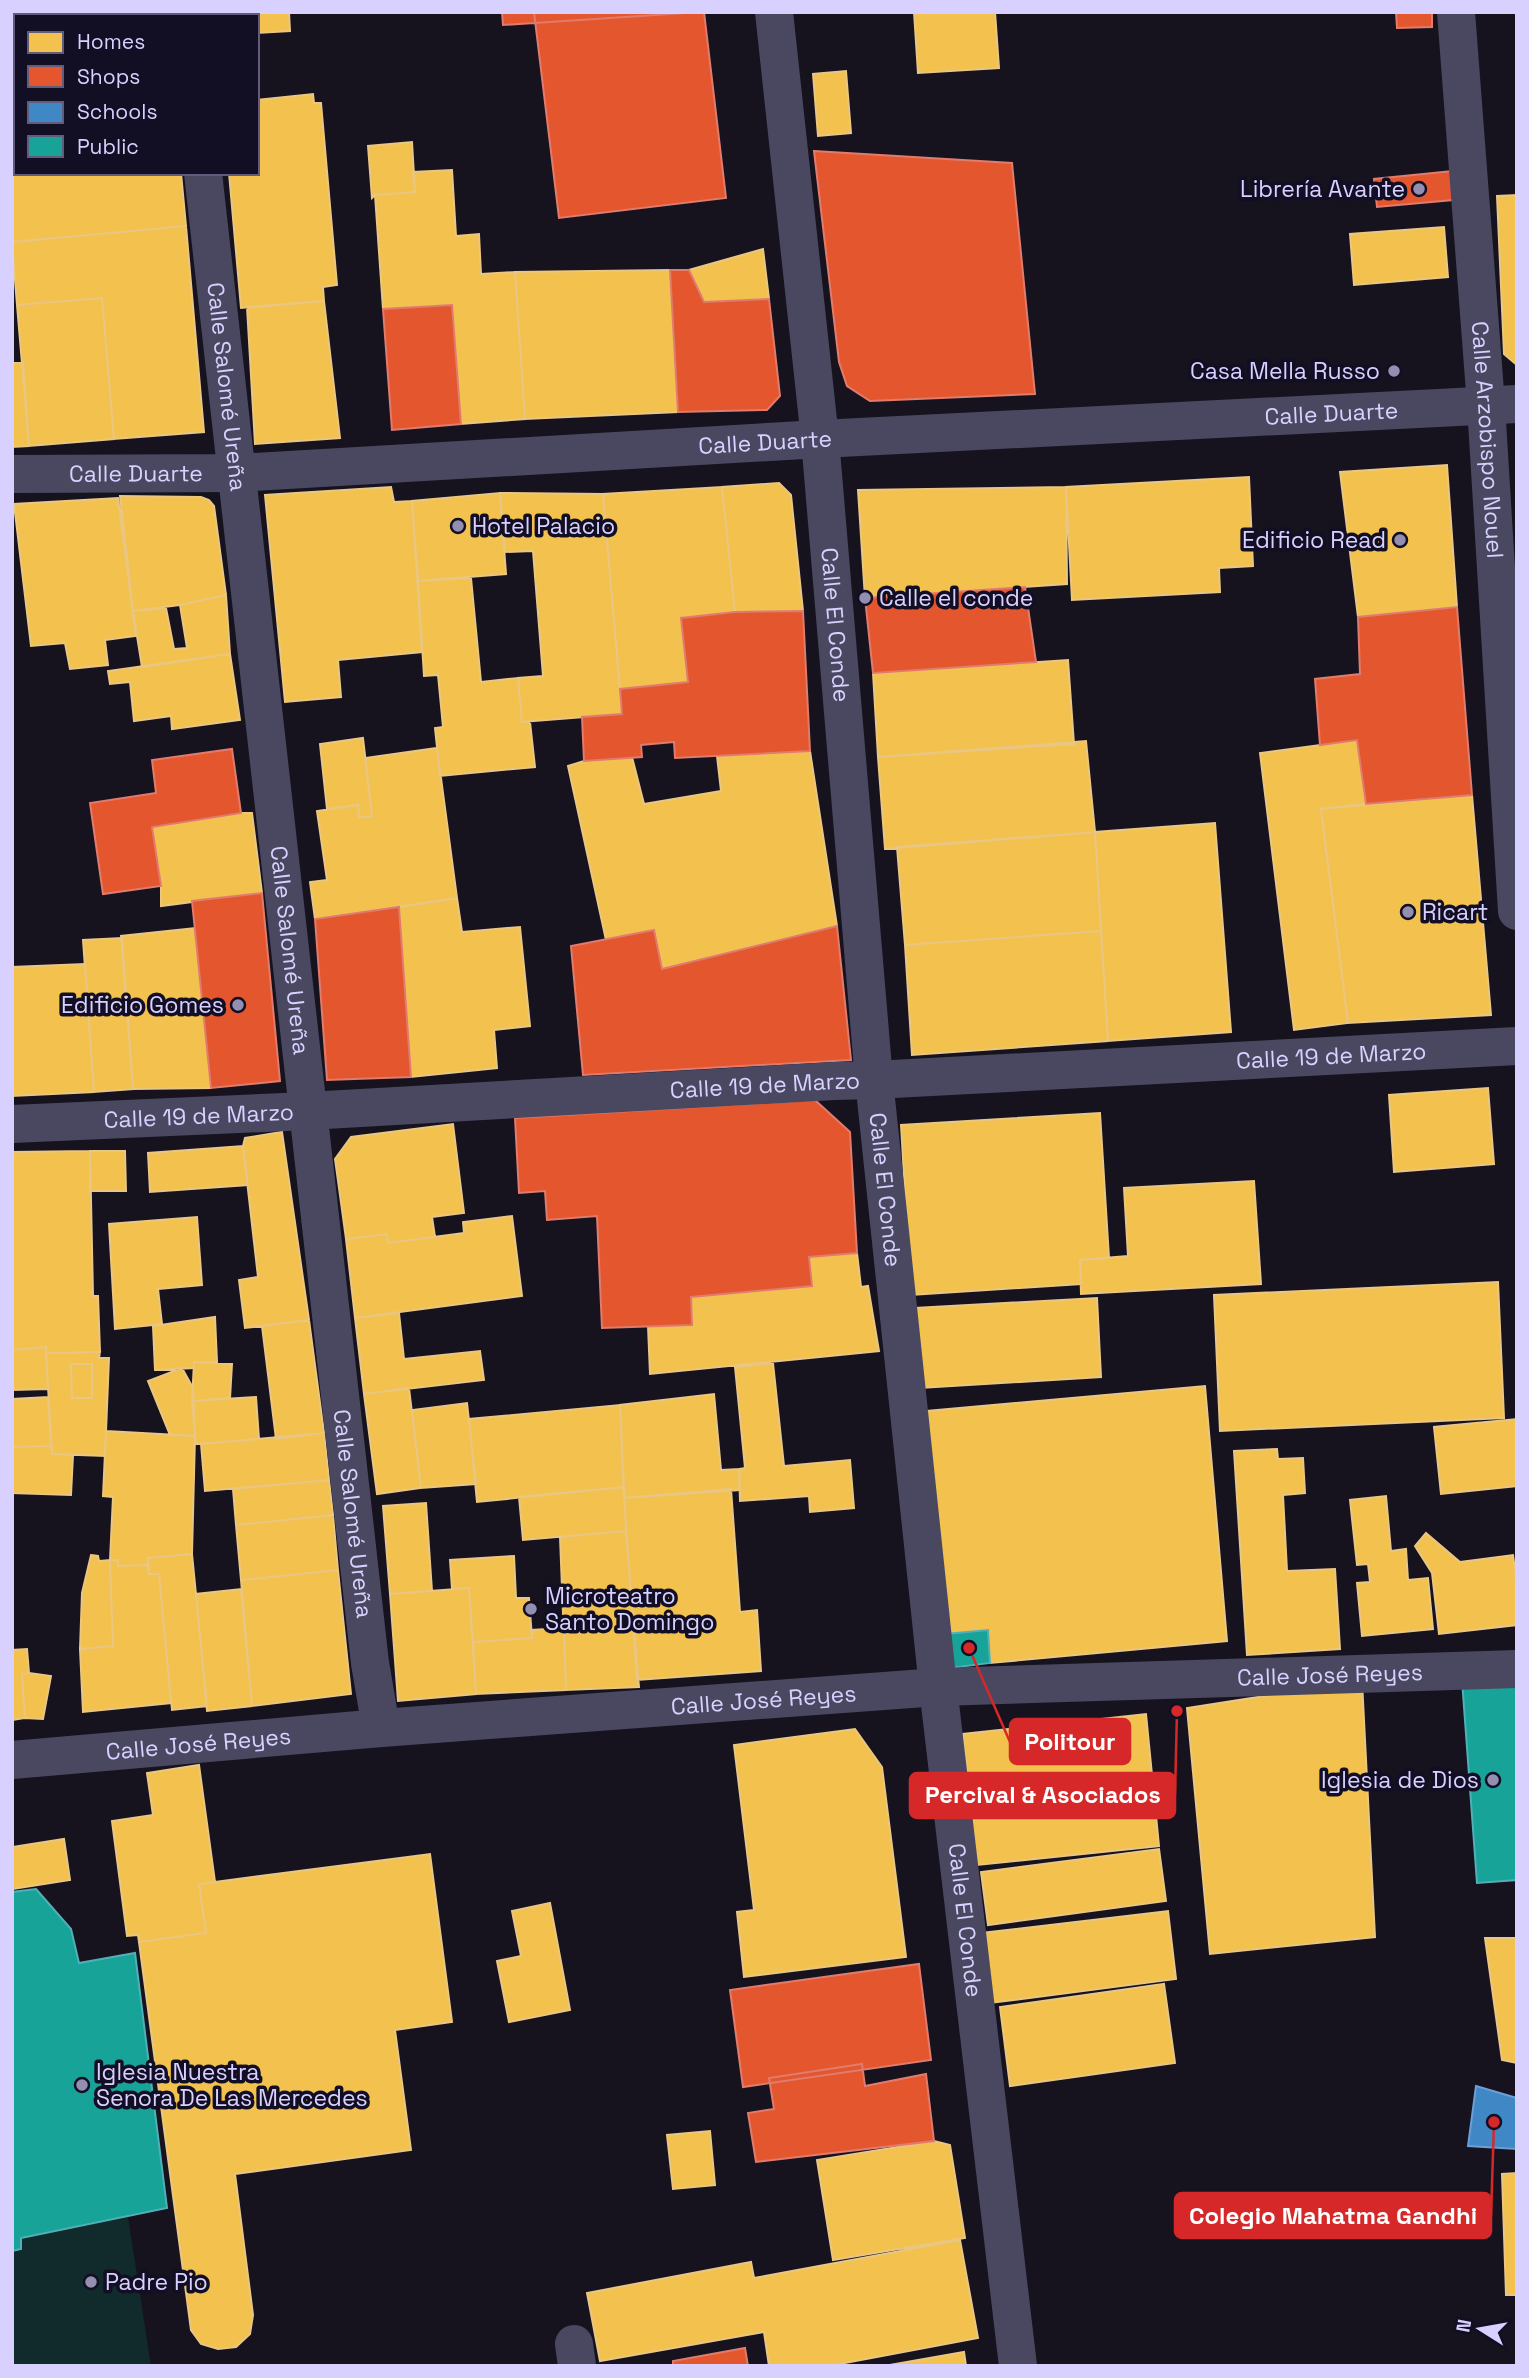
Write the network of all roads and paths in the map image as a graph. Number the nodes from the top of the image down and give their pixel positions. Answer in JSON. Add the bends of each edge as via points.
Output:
{"nodes":[{"id":1,"x":775,"y":12,"type":"edge"},
{"id":2,"x":1456,"y":12,"type":"edge"},
{"id":3,"x":203,"y":175,"type":"edge"},
{"id":4,"x":1502,"y":404,"type":"edge"},
{"id":5,"x":820,"y":439,"type":"junction"},
{"id":6,"x":237,"y":473,"type":"junction"},
{"id":7,"x":12,"y":474,"type":"edge"},
{"id":8,"x":1517,"y":911,"type":"edge"},
{"id":9,"x":1517,"y":1046,"type":"edge"},
{"id":10,"x":874,"y":1080,"type":"junction"},
{"id":11,"x":308,"y":1111,"type":"junction"},
{"id":12,"x":12,"y":1124,"type":"edge"},
{"id":13,"x":1517,"y":1669,"type":"edge"},
{"id":14,"x":938,"y":1687,"type":"junction"},
{"id":15,"x":381,"y":1728,"type":"junction"},
{"id":16,"x":12,"y":1760,"type":"edge"},
{"id":17,"x":1018,"y":2366,"type":"edge"}],
"edges":[{"from":1,"to":5,"type":"street","name":"Calle El Conde"},
{"from":2,"to":4,"type":"street","name":"Calle Arzobispo Nouel"},
{"from":3,"to":6,"type":"street","name":"Calle Salomé Ureña"},
{"from":4,"to":5,"type":"street","name":"Calle Duarte"},
{"from":4,"to":8,"type":"street","name":"Calle Arzobispo Nouel"},
{"from":5,"to":6,"type":"street","name":"Calle Duarte"},
{"from":5,"to":10,"type":"street","name":"Calle El Conde"},
{"from":6,"to":7,"type":"street","name":"Calle Duarte"},
{"from":6,"to":11,"type":"street","name":"Calle Salomé Ureña"},
{"from":9,"to":10,"type":"street","name":"Calle 19 de Marzo"},
{"from":10,"to":11,"type":"street","name":"Calle 19 de Marzo"},
{"from":10,"to":14,"type":"street","name":"Calle El Conde"},
{"from":11,"to":12,"type":"street","name":"Calle 19 de Marzo"},
{"from":11,"to":15,"type":"street","name":"Calle Salomé Ureña"},
{"from":13,"to":14,"type":"street","name":"Calle José Reyes"},
{"from":14,"to":15,"type":"street","name":"Calle José Reyes"},
{"from":14,"to":17,"type":"street","name":"Calle El Conde"},
{"from":15,"to":16,"type":"street","name":"Calle José Reyes"}]}
